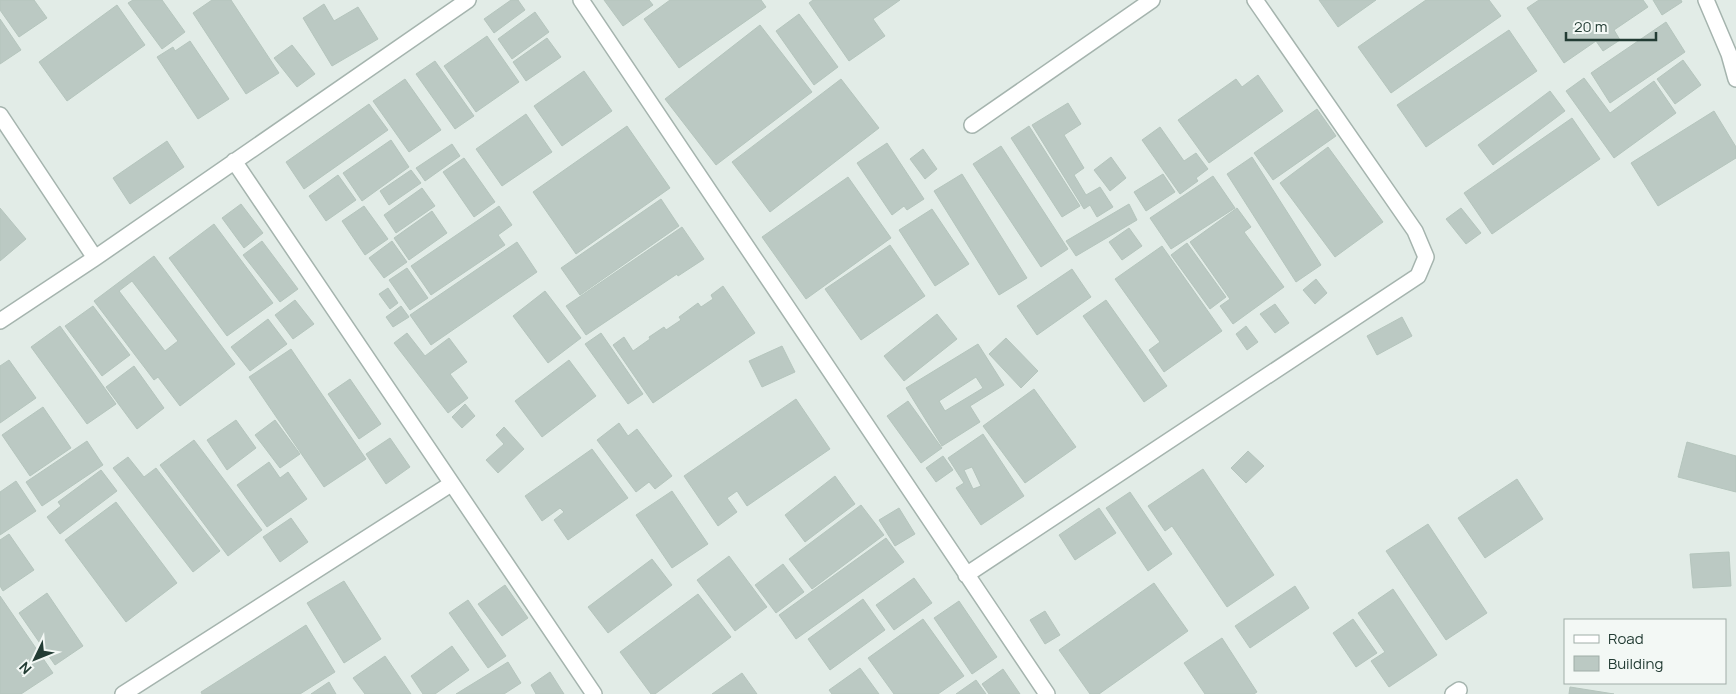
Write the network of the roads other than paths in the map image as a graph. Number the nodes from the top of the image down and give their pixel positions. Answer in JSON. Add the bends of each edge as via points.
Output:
{"nodes":[{"id":1,"x":468,"y":0,"type":"edge"},
{"id":2,"x":581,"y":0,"type":"edge"},
{"id":3,"x":1152,"y":0,"type":"edge"},
{"id":4,"x":1255,"y":0,"type":"edge"},
{"id":5,"x":1706,"y":0,"type":"edge"},
{"id":6,"x":1736,"y":79,"type":"edge"},
{"id":7,"x":0,"y":115,"type":"edge"},
{"id":8,"x":972,"y":125,"type":"dead end"},
{"id":9,"x":234,"y":161,"type":"junction"},
{"id":10,"x":95,"y":258,"type":"junction"},
{"id":11,"x":0,"y":321,"type":"edge"},
{"id":12,"x":451,"y":484,"type":"junction"},
{"id":13,"x":966,"y":575,"type":"junction"},
{"id":14,"x":131,"y":692,"type":"edge"},
{"id":15,"x":594,"y":694,"type":"edge"},
{"id":16,"x":1047,"y":694,"type":"edge"}],
"edges":[{"from":1,"to":9,"type":"street"},
{"from":2,"to":13,"type":"street"},
{"from":3,"to":8,"type":"street"},
{"from":4,"to":13,"type":"street","via":[[1415,231],[1426,257],[1418,276]]},
{"from":5,"to":6,"type":"street"},
{"from":7,"to":10,"type":"street"},
{"from":9,"to":10,"type":"street"},
{"from":9,"to":12,"type":"street"},
{"from":10,"to":11,"type":"street"},
{"from":12,"to":14,"type":"street"},
{"from":12,"to":15,"type":"street"},
{"from":13,"to":16,"type":"street"}]}
